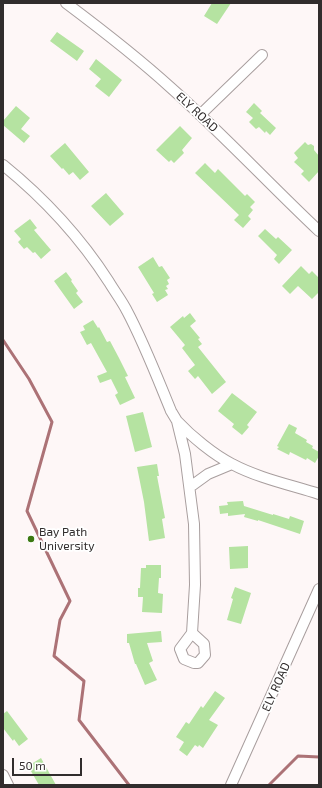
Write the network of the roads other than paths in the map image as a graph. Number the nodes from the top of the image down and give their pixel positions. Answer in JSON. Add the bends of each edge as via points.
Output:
{"nodes":[{"id":1,"x":66,"y":3,"type":"edge"},
{"id":2,"x":262,"y":55,"type":"dead end"},
{"id":3,"x":200,"y":115,"type":"junction"},
{"id":4,"x":3,"y":165,"type":"edge"},
{"id":5,"x":319,"y":231,"type":"edge"},
{"id":6,"x":177,"y":421,"type":"junction"},
{"id":7,"x":232,"y":464,"type":"junction"},
{"id":8,"x":190,"y":487,"type":"junction"},
{"id":9,"x":319,"y":494,"type":"edge"},
{"id":10,"x":319,"y":589,"type":"edge"},
{"id":11,"x":192,"y":633,"type":"dead end"},
{"id":12,"x":3,"y":775,"type":"edge"},
{"id":13,"x":8,"y":785,"type":"edge"},
{"id":14,"x":231,"y":785,"type":"edge"}],
"edges":[{"from":1,"to":3,"type":"street","name":"ELY ROAD","via":[[129,52]]},
{"from":2,"to":3,"type":"street"},
{"from":3,"to":5,"type":"street","name":"ELY ROAD"},
{"from":4,"to":6,"type":"street","via":[[50,207],[96,262],[127,309]]},
{"from":6,"to":7,"type":"street"},
{"from":6,"to":8,"type":"street"},
{"from":7,"to":8,"type":"street","via":[[208,474]]},
{"from":7,"to":9,"type":"street"},
{"from":8,"to":11,"type":"street","via":[[195,547]]},
{"from":10,"to":14,"type":"street","name":"ELY ROAD"},
{"from":12,"to":13,"type":"street"}]}
